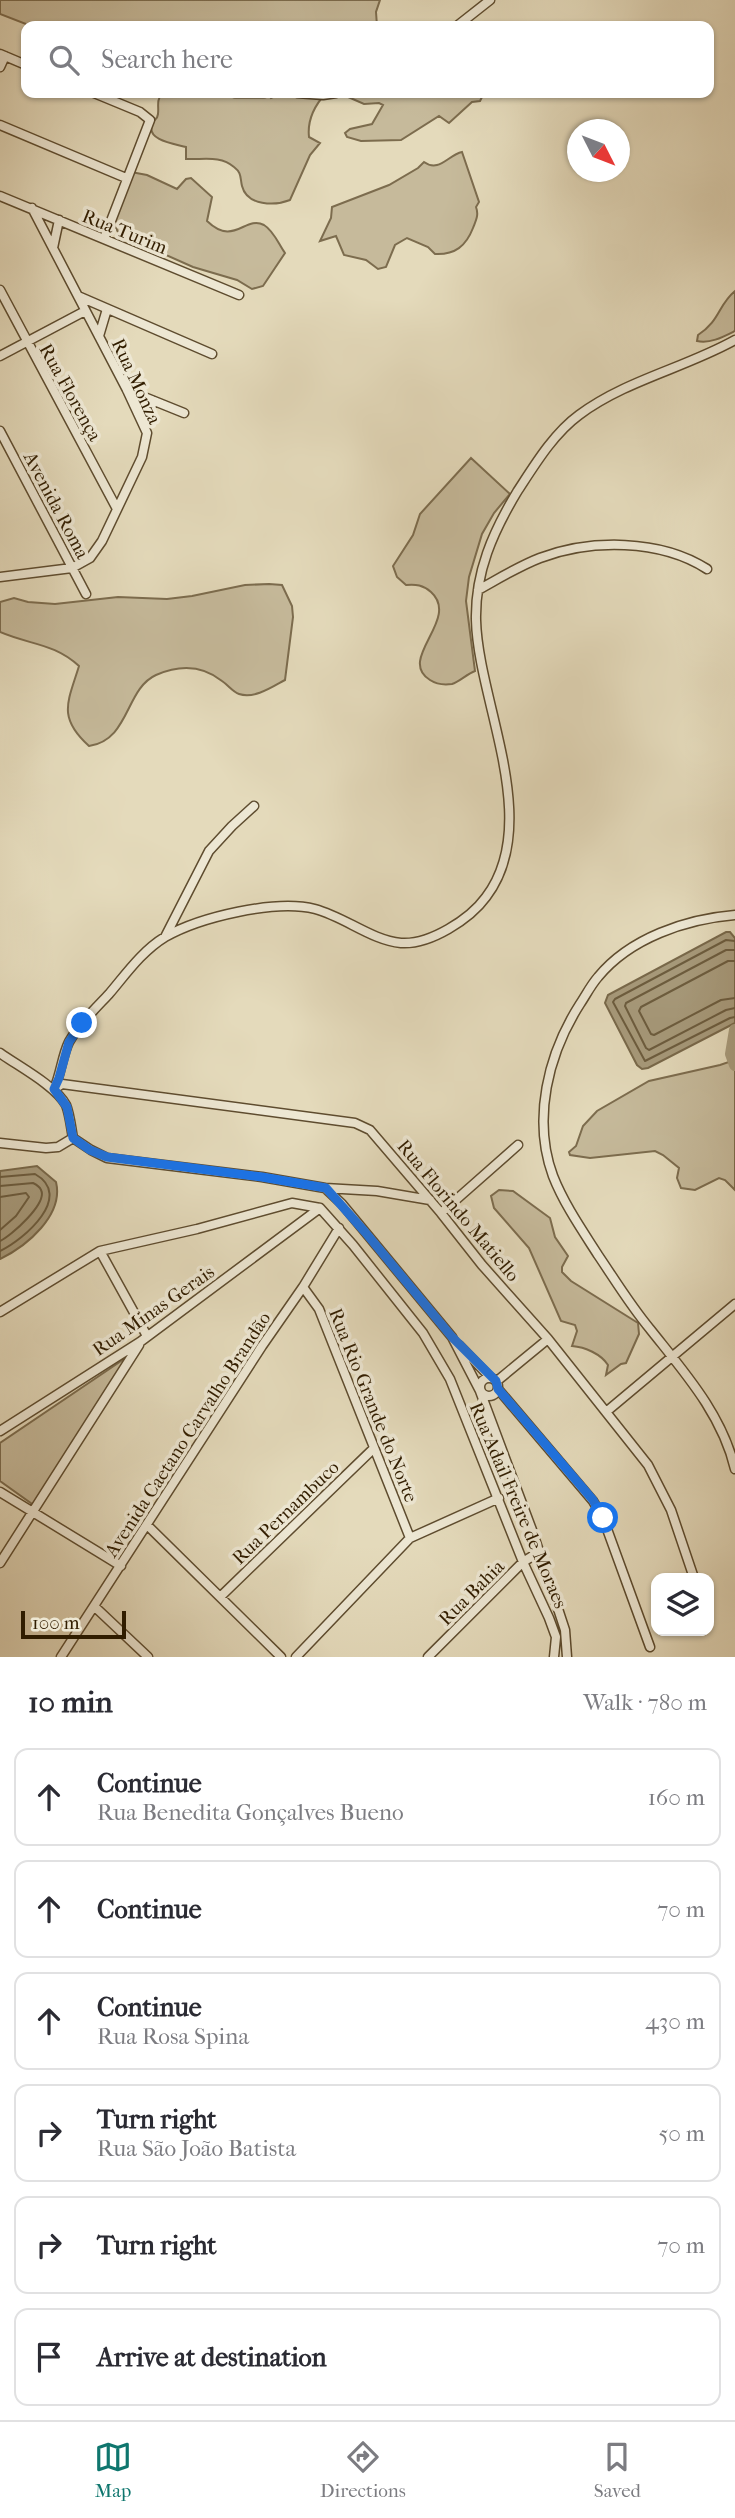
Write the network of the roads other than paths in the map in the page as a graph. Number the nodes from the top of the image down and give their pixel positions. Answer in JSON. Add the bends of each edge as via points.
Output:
{"nodes":[{"id":1,"x":490,"y":0,"type":"edge"},
{"id":2,"x":463,"y":21,"type":"edge"},
{"id":3,"x":2,"y":55,"type":"edge"},
{"id":4,"x":21,"y":63,"type":"edge"},
{"id":5,"x":0,"y":67,"type":"edge"},
{"id":6,"x":106,"y":98,"type":"edge"},
{"id":7,"x":0,"y":125,"type":"edge"},
{"id":8,"x":126,"y":178,"type":"junction"},
{"id":9,"x":0,"y":196,"type":"edge"},
{"id":10,"x":32,"y":208,"type":"junction"},
{"id":11,"x":59,"y":220,"type":"junction"},
{"id":12,"x":104,"y":239,"type":"junction"},
{"id":13,"x":52,"y":248,"type":"junction"},
{"id":14,"x":0,"y":290,"type":"edge"},
{"id":15,"x":239,"y":295,"type":"dead end"},
{"id":16,"x":78,"y":296,"type":"junction"},
{"id":17,"x":107,"y":309,"type":"junction"},
{"id":18,"x":85,"y":311,"type":"junction"},
{"id":19,"x":99,"y":336,"type":"junction"},
{"id":20,"x":735,"y":340,"type":"edge"},
{"id":21,"x":26,"y":343,"type":"junction"},
{"id":22,"x":212,"y":354,"type":"dead end"},
{"id":23,"x":0,"y":356,"type":"edge"},
{"id":24,"x":127,"y":390,"type":"junction"},
{"id":25,"x":152,"y":400,"type":"junction"},
{"id":26,"x":184,"y":413,"type":"dead end"},
{"id":27,"x":143,"y":421,"type":"junction"},
{"id":28,"x":0,"y":432,"type":"edge"},
{"id":29,"x":117,"y":509,"type":"junction"},
{"id":30,"x":72,"y":568,"type":"junction"},
{"id":31,"x":707,"y":569,"type":"dead end"},
{"id":32,"x":1,"y":576,"type":"edge"},
{"id":33,"x":478,"y":590,"type":"junction"},
{"id":34,"x":86,"y":594,"type":"dead end"},
{"id":35,"x":254,"y":806,"type":"dead end"},
{"id":36,"x":735,"y":915,"type":"edge"},
{"id":37,"x":165,"y":937,"type":"junction"},
{"id":38,"x":0,"y":1053,"type":"edge"},
{"id":39,"x":54,"y":1089,"type":"junction"},
{"id":40,"x":73,"y":1138,"type":"junction"},
{"id":41,"x":0,"y":1143,"type":"edge"},
{"id":42,"x":9,"y":1145,"type":"junction"},
{"id":43,"x":518,"y":1145,"type":"dead end"},
{"id":44,"x":0,"y":1153,"type":"edge"},
{"id":45,"x":326,"y":1188,"type":"junction"},
{"id":46,"x":430,"y":1200,"type":"junction"},
{"id":47,"x":320,"y":1208,"type":"junction"},
{"id":48,"x":441,"y":1213,"type":"junction"},
{"id":49,"x":339,"y":1228,"type":"junction"},
{"id":50,"x":100,"y":1251,"type":"junction"},
{"id":51,"x":303,"y":1287,"type":"junction"},
{"id":52,"x":735,"y":1304,"type":"edge"},
{"id":53,"x":0,"y":1312,"type":"edge"},
{"id":54,"x":452,"y":1337,"type":"junction"},
{"id":55,"x":144,"y":1339,"type":"junction"},
{"id":56,"x":548,"y":1339,"type":"junction"},
{"id":57,"x":671,"y":1356,"type":"junction"},
{"id":58,"x":495,"y":1383,"type":"junction"},
{"id":59,"x":480,"y":1391,"type":"junction"},
{"id":60,"x":606,"y":1412,"type":"junction"},
{"id":61,"x":0,"y":1431,"type":"edge"},
{"id":62,"x":373,"y":1449,"type":"junction"},
{"id":63,"x":735,"y":1469,"type":"edge"},
{"id":64,"x":0,"y":1492,"type":"edge"},
{"id":65,"x":499,"y":1498,"type":"junction"},
{"id":66,"x":33,"y":1512,"type":"junction"},
{"id":67,"x":147,"y":1525,"type":"junction"},
{"id":68,"x":531,"y":1530,"type":"junction"},
{"id":69,"x":410,"y":1538,"type":"junction"},
{"id":70,"x":515,"y":1539,"type":"junction"},
{"id":71,"x":539,"y":1552,"type":"junction"},
{"id":72,"x":523,"y":1562,"type":"junction"},
{"id":73,"x":0,"y":1563,"type":"edge"},
{"id":74,"x":121,"y":1566,"type":"junction"},
{"id":75,"x":692,"y":1573,"type":"edge"},
{"id":76,"x":220,"y":1597,"type":"junction"},
{"id":77,"x":95,"y":1607,"type":"junction"},
{"id":78,"x":650,"y":1647,"type":"dead end"},
{"id":79,"x":61,"y":1657,"type":"edge"},
{"id":80,"x":148,"y":1657,"type":"edge"},
{"id":81,"x":281,"y":1657,"type":"edge"},
{"id":82,"x":296,"y":1657,"type":"edge"},
{"id":83,"x":428,"y":1657,"type":"edge"},
{"id":84,"x":554,"y":1657,"type":"edge"},
{"id":85,"x":567,"y":1657,"type":"edge"}],
"edges":[{"from":1,"to":2,"type":"street"},
{"from":3,"to":4,"type":"street"},
{"from":3,"to":5,"type":"street"},
{"from":6,"to":8,"type":"street","via":[[150,120]]},
{"from":7,"to":8,"type":"street"},
{"from":8,"to":12,"type":"street"},
{"from":9,"to":10,"type":"street","name":"Rua Turim"},
{"from":10,"to":11,"type":"street","name":"Rua Turim"},
{"from":10,"to":13,"type":"street","name":"Rua Monza"},
{"from":11,"to":12,"type":"street","name":"Rua Turim"},
{"from":11,"to":13,"type":"street"},
{"from":12,"to":15,"type":"street","name":"Rua Turim"},
{"from":13,"to":16,"type":"street","name":"Rua Monza"},
{"from":14,"to":21,"type":"street","name":"Rua Florença"},
{"from":16,"to":17,"type":"street"},
{"from":16,"to":18,"type":"street","name":"Rua Monza"},
{"from":17,"to":19,"type":"street"},
{"from":17,"to":22,"type":"street"},
{"from":18,"to":19,"type":"street","name":"Rua Monza"},
{"from":18,"to":21,"type":"street"},
{"from":19,"to":24,"type":"street","name":"Rua Monza"},
{"from":20,"to":33,"type":"street","via":[[648,377],[577,416],[547,448],[497,525]]},
{"from":21,"to":23,"type":"street"},
{"from":21,"to":29,"type":"street","name":"Rua Florença"},
{"from":24,"to":25,"type":"street"},
{"from":24,"to":27,"type":"street","name":"Rua Monza"},
{"from":25,"to":26,"type":"street"},
{"from":25,"to":27,"type":"street"},
{"from":27,"to":29,"type":"street","name":"Rua Monza","via":[[147,433],[142,457]]},
{"from":28,"to":30,"type":"street","name":"Avenida Roma"},
{"from":29,"to":30,"type":"street","name":"Rua Monza","via":[[96,551]]},
{"from":30,"to":32,"type":"street"},
{"from":30,"to":34,"type":"street","name":"Avenida Roma"},
{"from":31,"to":33,"type":"street","via":[[664,550],[594,546],[540,558]]},
{"from":33,"to":37,"type":"street","via":[[476,622],[510,804],[505,857],[486,898],[464,920],[444,931],[403,943],[315,909],[280,905],[248,909]]},
{"from":35,"to":37,"type":"street","via":[[209,851]]},
{"from":36,"to":57,"type":"street","via":[[710,917],[652,937],[598,976],[566,1026],[546,1088],[543,1120],[553,1175],[630,1305]]},
{"from":37,"to":39,"type":"street","via":[[135,963],[82,1023],[69,1042]]},
{"from":38,"to":39,"type":"street"},
{"from":39,"to":40,"type":"street","via":[[67,1107]]},
{"from":39,"to":46,"type":"street","name":"Rua Florindo Matiello","via":[[62,1084],[355,1123],[382,1141]]},
{"from":40,"to":42,"type":"street","via":[[58,1147]]},
{"from":40,"to":45,"type":"street","via":[[107,1157]]},
{"from":41,"to":42,"type":"street"},
{"from":42,"to":44,"type":"street"},
{"from":43,"to":48,"type":"street"},
{"from":45,"to":46,"type":"street"},
{"from":45,"to":54,"type":"street"},
{"from":46,"to":48,"type":"street","name":"Rua Florindo Matiello"},
{"from":47,"to":49,"type":"street","name":"Rua Adail Freire de Moraes"},
{"from":47,"to":50,"type":"street","via":[[292,1203]]},
{"from":47,"to":55,"type":"street","name":"Rua Minas Gerais"},
{"from":48,"to":56,"type":"street","name":"Rua Florindo Matiello"},
{"from":49,"to":51,"type":"street","name":"Avenida Caetano Carvalho Brandão"},
{"from":49,"to":65,"type":"street","name":"Rua Adail Freire de Moraes","via":[[435,1352]]},
{"from":50,"to":53,"type":"street"},
{"from":50,"to":55,"type":"street"},
{"from":51,"to":62,"type":"street","name":"Rua Rio Grande do Norte","via":[[319,1309]]},
{"from":51,"to":67,"type":"street","name":"Avenida Caetano Carvalho Brandão"},
{"from":52,"to":57,"type":"street"},
{"from":54,"to":58,"type":"street"},
{"from":54,"to":59,"type":"street"},
{"from":55,"to":61,"type":"street","name":"Rua Minas Gerais"},
{"from":55,"to":66,"type":"street"},
{"from":56,"to":58,"type":"street"},
{"from":56,"to":60,"type":"street","name":"Rua Florindo Matiello"},
{"from":57,"to":60,"type":"street"},
{"from":57,"to":63,"type":"street","via":[[719,1423]]},
{"from":58,"to":59,"type":"street","via":[[482,1381]]},
{"from":58,"to":59,"type":"street","via":[[496,1394],[488,1397]]},
{"from":58,"to":78,"type":"street","via":[[593,1500]]},
{"from":59,"to":68,"type":"street"},
{"from":60,"to":75,"type":"street","name":"Rua Florindo Matiello","via":[[648,1465],[671,1510]]},
{"from":62,"to":69,"type":"street","name":"Rua Rio Grande do Norte"},
{"from":62,"to":76,"type":"street","name":"Rua Pernambuco"},
{"from":64,"to":66,"type":"street"},
{"from":65,"to":69,"type":"street"},
{"from":65,"to":70,"type":"street","name":"Rua Adail Freire de Moraes"},
{"from":66,"to":73,"type":"street"},
{"from":66,"to":74,"type":"street"},
{"from":67,"to":74,"type":"street","name":"Avenida Caetano Carvalho Brandão"},
{"from":67,"to":76,"type":"street"},
{"from":68,"to":70,"type":"street"},
{"from":68,"to":71,"type":"street"},
{"from":69,"to":82,"type":"street"},
{"from":70,"to":72,"type":"street","name":"Rua Adail Freire de Moraes"},
{"from":71,"to":72,"type":"street","name":"Rua Bahia"},
{"from":71,"to":85,"type":"street","via":[[565,1630]]},
{"from":72,"to":83,"type":"street","name":"Rua Bahia"},
{"from":72,"to":84,"type":"street","name":"Rua Adail Freire de Moraes","via":[[556,1637]]},
{"from":74,"to":77,"type":"street","name":"Avenida Caetano Carvalho Brandão"},
{"from":76,"to":81,"type":"street"},
{"from":77,"to":79,"type":"street","name":"Avenida Caetano Carvalho Brandão"},
{"from":77,"to":80,"type":"street"}]}
